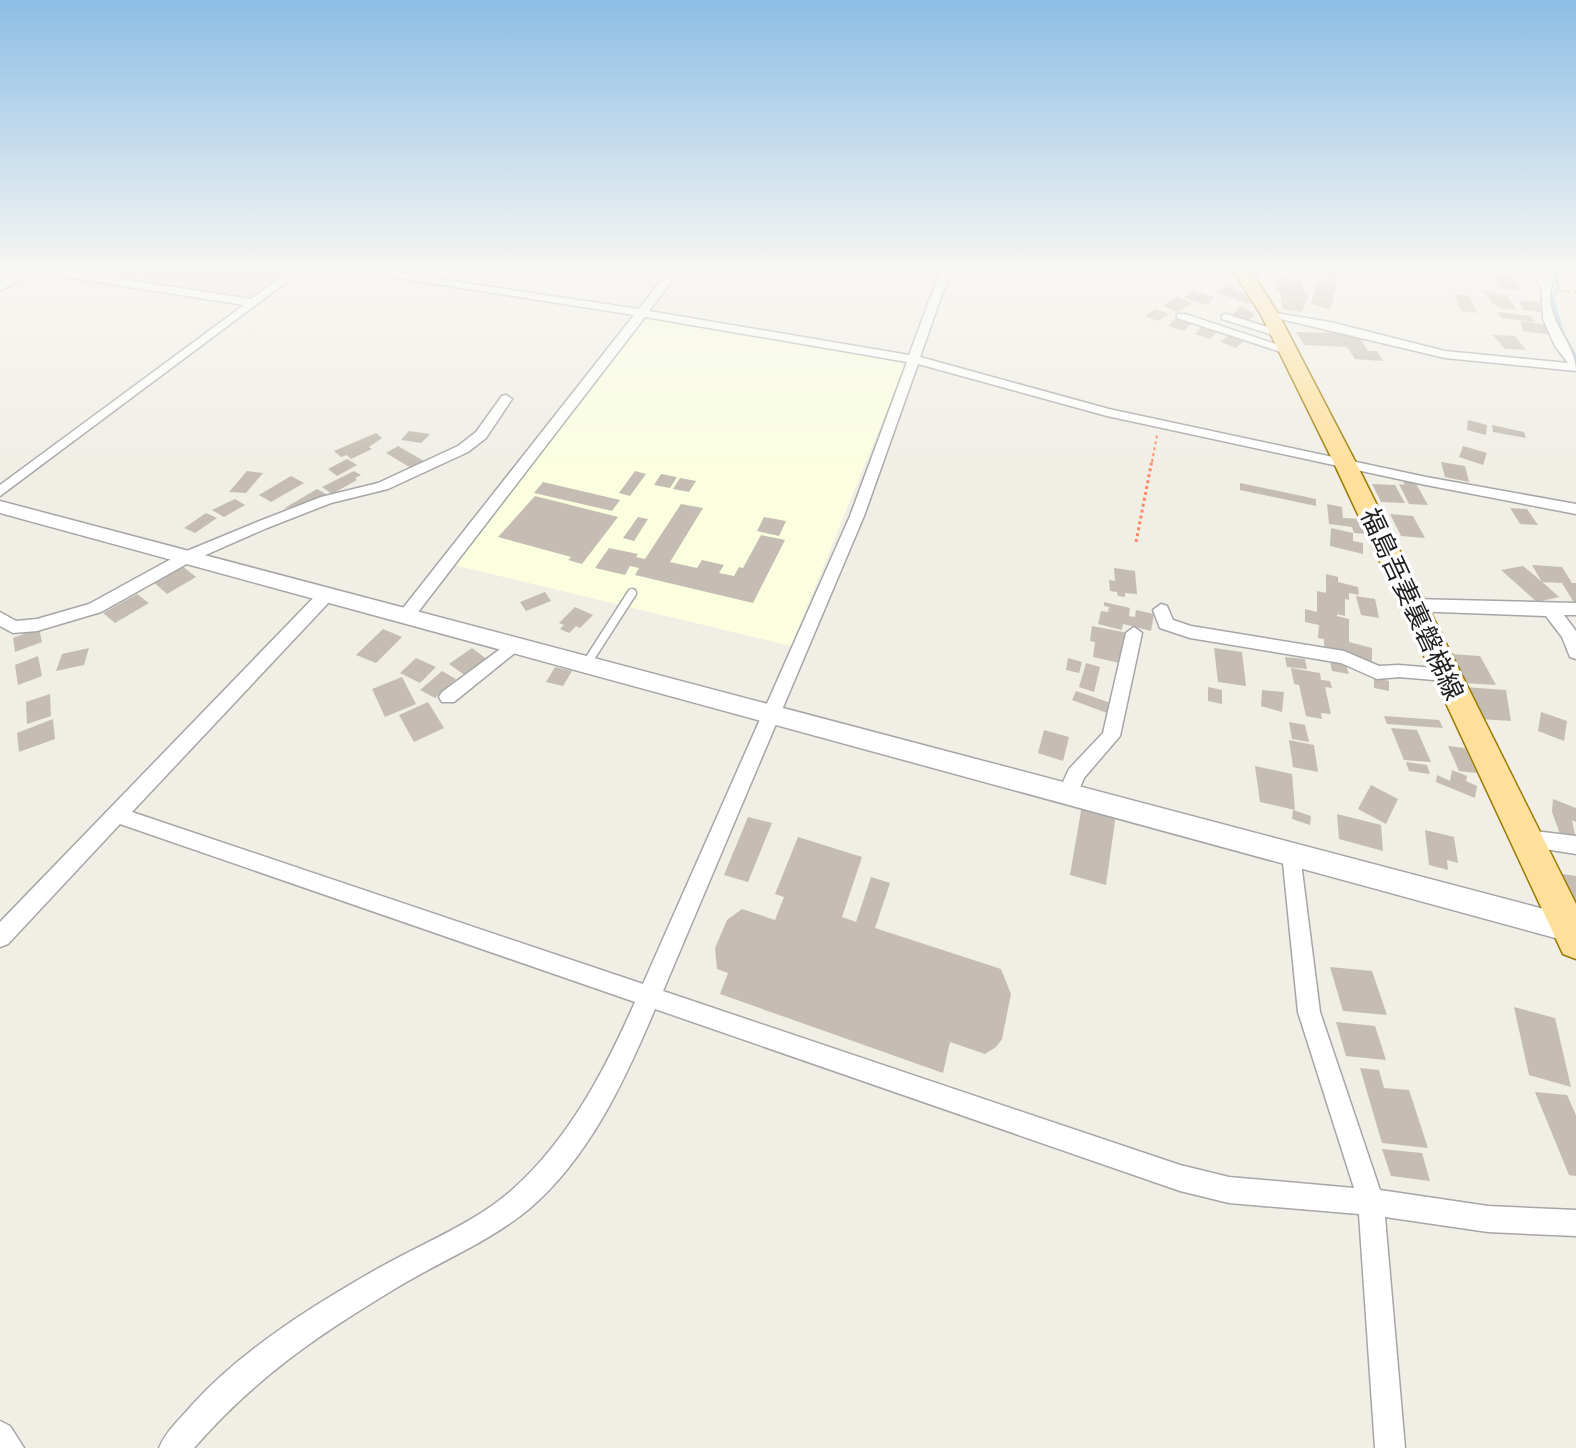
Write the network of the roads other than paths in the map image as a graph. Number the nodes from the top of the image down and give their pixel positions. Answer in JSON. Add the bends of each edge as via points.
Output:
{"nodes":[{"id":1,"x":208,"y":337,"type":"edge"},
{"id":2,"x":625,"y":337,"type":"edge"},
{"id":3,"x":781,"y":337,"type":"edge"},
{"id":4,"x":921,"y":337,"type":"edge"},
{"id":5,"x":1281,"y":337,"type":"edge"},
{"id":6,"x":1380,"y":337,"type":"edge"},
{"id":7,"x":1558,"y":337,"type":"edge"},
{"id":8,"x":913,"y":359,"type":"junction"},
{"id":9,"x":1576,"y":366,"type":"edge"},
{"id":10,"x":506,"y":399,"type":"dead end"},
{"id":11,"x":1344,"y":461,"type":"junction"},
{"id":12,"x":0,"y":492,"type":"edge"},
{"id":13,"x":0,"y":507,"type":"edge"},
{"id":14,"x":1576,"y":509,"type":"edge"},
{"id":15,"x":187,"y":557,"type":"junction"},
{"id":16,"x":632,"y":593,"type":"dead end"},
{"id":17,"x":326,"y":595,"type":"junction"},
{"id":18,"x":1412,"y":605,"type":"junction"},
{"id":19,"x":1576,"y":609,"type":"edge"},
{"id":20,"x":1161,"y":610,"type":"dead end"},
{"id":21,"x":1551,"y":610,"type":"junction"},
{"id":22,"x":406,"y":616,"type":"junction"},
{"id":23,"x":0,"y":618,"type":"edge"},
{"id":24,"x":1134,"y":633,"type":"dead end"},
{"id":25,"x":515,"y":644,"type":"junction"},
{"id":26,"x":1576,"y":653,"type":"edge"},
{"id":27,"x":587,"y":663,"type":"junction"},
{"id":28,"x":1446,"y":675,"type":"junction"},
{"id":29,"x":448,"y":697,"type":"dead end"},
{"id":30,"x":773,"y":713,"type":"junction"},
{"id":31,"x":1068,"y":793,"type":"junction"},
{"id":32,"x":117,"y":815,"type":"junction"},
{"id":33,"x":1526,"y":839,"type":"junction"},
{"id":34,"x":1576,"y":845,"type":"edge"},
{"id":35,"x":1292,"y":853,"type":"junction"},
{"id":36,"x":1574,"y":934,"type":"edge"},
{"id":37,"x":0,"y":937,"type":"edge"},
{"id":38,"x":649,"y":996,"type":"junction"},
{"id":39,"x":1371,"y":1202,"type":"junction"},
{"id":40,"x":1576,"y":1223,"type":"edge"},
{"id":41,"x":0,"y":1436,"type":"edge"},
{"id":42,"x":9,"y":1448,"type":"edge"},
{"id":43,"x":174,"y":1448,"type":"edge"},
{"id":44,"x":1390,"y":1448,"type":"edge"}],
"edges":[{"from":1,"to":12,"type":"street"},
{"from":2,"to":22,"type":"street"},
{"from":3,"to":8,"type":"street"},
{"from":4,"to":8,"type":"street"},
{"from":5,"to":11,"type":"main road","name":"福島吾妻裏磐梯線"},
{"from":6,"to":9,"type":"street","via":[[1463,358]]},
{"from":7,"to":9,"type":"street"},
{"from":8,"to":11,"type":"street","via":[[1160,423]]},
{"from":8,"to":30,"type":"street","via":[[857,516]]},
{"from":10,"to":15,"type":"street","via":[[481,435],[463,449],[383,486],[294,511]]},
{"from":11,"to":14,"type":"street"},
{"from":11,"to":18,"type":"main road","name":"福島吾妻裏磐梯線"},
{"from":13,"to":15,"type":"street"},
{"from":15,"to":17,"type":"street"},
{"from":15,"to":23,"type":"street","via":[[114,599],[70,616],[13,627]]},
{"from":16,"to":27,"type":"lane"},
{"from":17,"to":22,"type":"street"},
{"from":17,"to":32,"type":"street"},
{"from":18,"to":21,"type":"street"},
{"from":18,"to":28,"type":"main road","name":"福島吾妻裏磐梯線"},
{"from":19,"to":21,"type":"street"},
{"from":20,"to":28,"type":"street","via":[[1166,624],[1190,632],[1344,657],[1377,673]]},
{"from":21,"to":26,"type":"street"},
{"from":22,"to":25,"type":"street"},
{"from":24,"to":31,"type":"street","via":[[1111,736],[1076,774]]},
{"from":25,"to":27,"type":"street"},
{"from":25,"to":29,"type":"street"},
{"from":27,"to":30,"type":"street"},
{"from":28,"to":33,"type":"main road","name":"福島吾妻裏磐梯線"},
{"from":30,"to":31,"type":"street"},
{"from":30,"to":38,"type":"street"},
{"from":31,"to":35,"type":"street"},
{"from":32,"to":37,"type":"street"},
{"from":32,"to":38,"type":"street"},
{"from":33,"to":34,"type":"street"},
{"from":33,"to":36,"type":"main road","name":"福島吾妻裏磐梯線"},
{"from":35,"to":36,"type":"street"},
{"from":35,"to":39,"type":"street","via":[[1309,1012]]},
{"from":38,"to":39,"type":"street","via":[[1180,1178],[1229,1190]]},
{"from":38,"to":43,"type":"street","via":[[584,1126],[521,1199],[270,1353],[218,1398]]},
{"from":39,"to":40,"type":"street","via":[[1488,1219]]},
{"from":39,"to":44,"type":"street"},
{"from":41,"to":42,"type":"street"}]}
